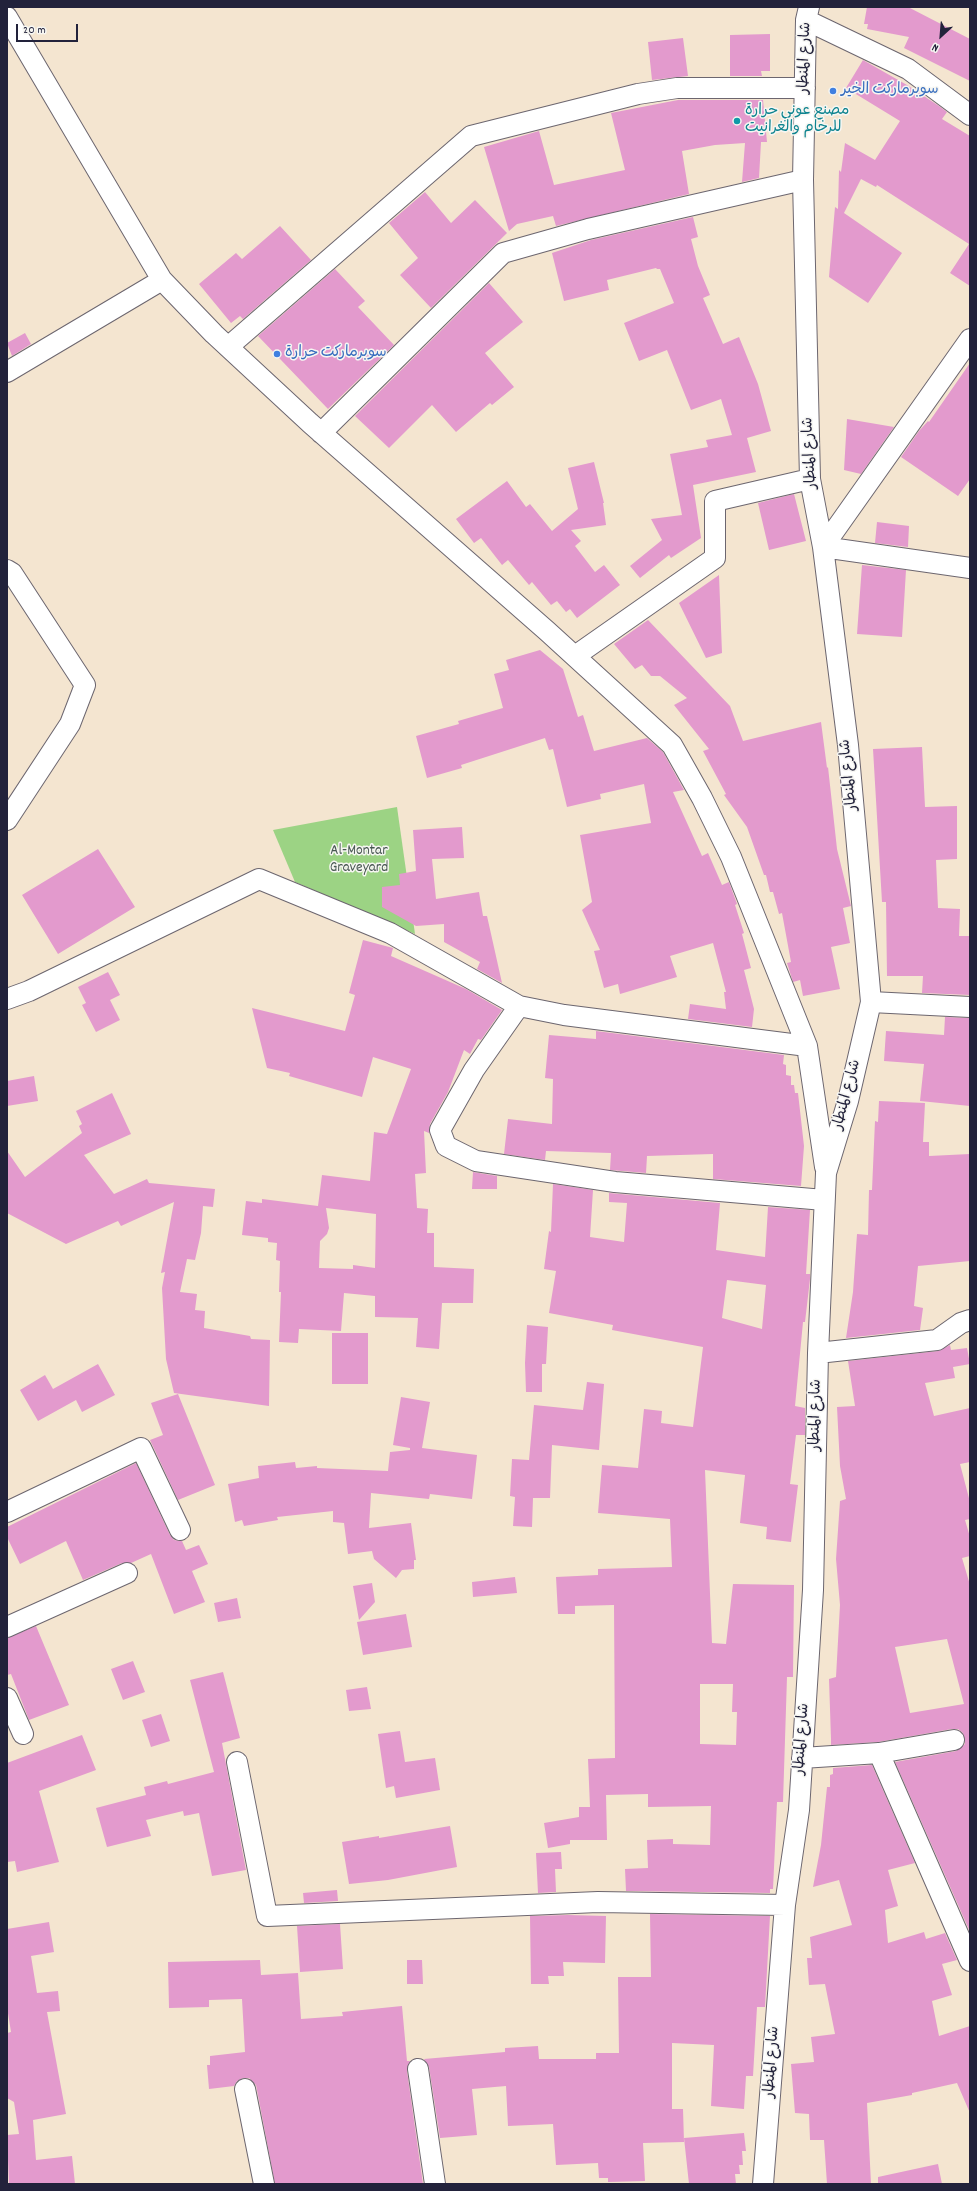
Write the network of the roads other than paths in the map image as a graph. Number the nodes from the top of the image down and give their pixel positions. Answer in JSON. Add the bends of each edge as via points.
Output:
{"nodes":[{"id":1,"x":808,"y":13,"type":"edge"},
{"id":2,"x":7,"y":17,"type":"edge"},
{"id":3,"x":805,"y":88,"type":"junction"},
{"id":4,"x":970,"y":115,"type":"edge"},
{"id":5,"x":803,"y":180,"type":"junction"},
{"id":6,"x":162,"y":280,"type":"junction"},
{"id":7,"x":970,"y":339,"type":"edge"},
{"id":8,"x":228,"y":347,"type":"junction"},
{"id":9,"x":7,"y":372,"type":"edge"},
{"id":10,"x":321,"y":433,"type":"junction"},
{"id":11,"x":810,"y":479,"type":"junction"},
{"id":12,"x":823,"y":547,"type":"junction"},
{"id":13,"x":970,"y":568,"type":"edge"},
{"id":14,"x":7,"y":570,"type":"edge"},
{"id":15,"x":575,"y":656,"type":"junction"},
{"id":16,"x":7,"y":820,"type":"edge"},
{"id":17,"x":7,"y":999,"type":"edge"},
{"id":18,"x":871,"y":1002,"type":"junction"},
{"id":19,"x":519,"y":1006,"type":"junction"},
{"id":20,"x":970,"y":1007,"type":"edge"},
{"id":21,"x":807,"y":1046,"type":"junction"},
{"id":22,"x":826,"y":1173,"type":"junction"},
{"id":23,"x":824,"y":1200,"type":"junction"},
{"id":24,"x":970,"y":1320,"type":"edge"},
{"id":25,"x":818,"y":1353,"type":"junction"},
{"id":26,"x":7,"y":1512,"type":"edge"},
{"id":27,"x":180,"y":1530,"type":"dead end"},
{"id":28,"x":127,"y":1573,"type":"dead end"},
{"id":29,"x":7,"y":1626,"type":"edge"},
{"id":30,"x":7,"y":1698,"type":"edge"},
{"id":31,"x":24,"y":1734,"type":"dead end"},
{"id":32,"x":954,"y":1740,"type":"dead end"},
{"id":33,"x":879,"y":1754,"type":"junction"},
{"id":34,"x":802,"y":1758,"type":"junction"},
{"id":35,"x":237,"y":1762,"type":"dead end"},
{"id":36,"x":785,"y":1905,"type":"junction"},
{"id":37,"x":970,"y":1961,"type":"edge"},
{"id":38,"x":418,"y":2069,"type":"dead end"},
{"id":39,"x":245,"y":2089,"type":"dead end"},
{"id":40,"x":264,"y":2184,"type":"edge"},
{"id":41,"x":435,"y":2184,"type":"edge"},
{"id":42,"x":763,"y":2184,"type":"edge"}],
"edges":[{"from":1,"to":3,"type":"street","name":"شارع المنطار"},
{"from":1,"to":4,"type":"street","via":[[908,69]]},
{"from":2,"to":6,"type":"street"},
{"from":3,"to":5,"type":"street","name":"شارع المنطار"},
{"from":3,"to":8,"type":"street","via":[[677,88],[638,94],[471,136]]},
{"from":5,"to":10,"type":"street","via":[[588,229],[503,253]]},
{"from":5,"to":11,"type":"street","name":"شارع المنطار"},
{"from":6,"to":8,"type":"street"},
{"from":6,"to":9,"type":"street"},
{"from":7,"to":12,"type":"street"},
{"from":8,"to":10,"type":"street"},
{"from":10,"to":15,"type":"street"},
{"from":11,"to":12,"type":"street","name":"شارع المنطار"},
{"from":11,"to":15,"type":"street","via":[[715,501],[715,558]]},
{"from":12,"to":13,"type":"street"},
{"from":12,"to":18,"type":"street","name":"شارع المنطار","via":[[848,745]]},
{"from":14,"to":16,"type":"street","via":[[12,573],[85,685],[70,724]]},
{"from":15,"to":21,"type":"street","via":[[672,745],[702,798],[730,857]]},
{"from":17,"to":19,"type":"street","via":[[29,991],[259,879],[390,933]]},
{"from":18,"to":20,"type":"street"},
{"from":18,"to":22,"type":"street","name":"شارع المنطار","via":[[848,1101]]},
{"from":19,"to":21,"type":"street","via":[[564,1015]]},
{"from":19,"to":23,"type":"street","via":[[454,1102],[440,1130],[446,1146],[476,1161],[615,1182]]},
{"from":21,"to":22,"type":"street"},
{"from":22,"to":23,"type":"street","name":"شارع المنطار"},
{"from":23,"to":25,"type":"street","name":"شارع المنطار"},
{"from":24,"to":25,"type":"street","via":[[961,1323],[937,1340]]},
{"from":25,"to":34,"type":"street","name":"شارع المنطار","via":[[813,1590]]},
{"from":26,"to":27,"type":"street","via":[[141,1448]]},
{"from":28,"to":29,"type":"street"},
{"from":30,"to":31,"type":"street"},
{"from":32,"to":33,"type":"street"},
{"from":33,"to":34,"type":"street"},
{"from":33,"to":37,"type":"street"},
{"from":34,"to":36,"type":"street","name":"شارع المنطار","via":[[798,1810]]},
{"from":35,"to":36,"type":"street","via":[[267,1916],[598,1902]]},
{"from":36,"to":42,"type":"street","name":"شارع المنطار"},
{"from":38,"to":41,"type":"street"},
{"from":39,"to":40,"type":"street"}]}
